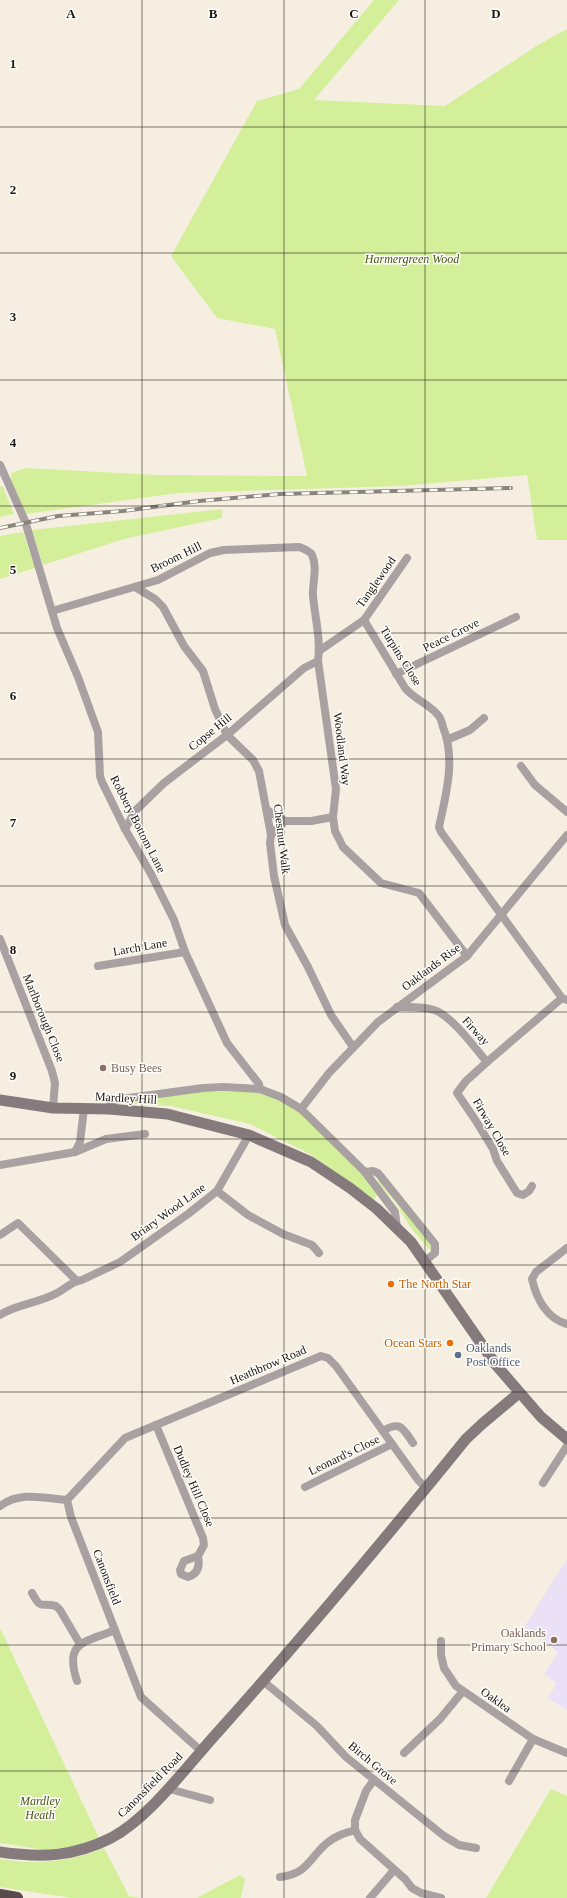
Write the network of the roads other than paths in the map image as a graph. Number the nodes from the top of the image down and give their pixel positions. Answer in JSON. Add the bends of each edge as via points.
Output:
{"nodes":[{"id":1,"x":0,"y":465,"type":"edge"},
{"id":2,"x":312,"y":555,"type":"joint"},
{"id":3,"x":407,"y":558,"type":"dead end"},
{"id":4,"x":135,"y":587,"type":"junction"},
{"id":5,"x":52,"y":611,"type":"junction"},
{"id":6,"x":516,"y":617,"type":"dead end"},
{"id":7,"x":364,"y":620,"type":"junction"},
{"id":8,"x":319,"y":651,"type":"junction"},
{"id":9,"x":318,"y":662,"type":"junction"},
{"id":10,"x":396,"y":674,"type":"junction"},
{"id":11,"x":484,"y":718,"type":"dead end"},
{"id":12,"x":227,"y":735,"type":"junction"},
{"id":13,"x":448,"y":739,"type":"junction"},
{"id":14,"x":521,"y":766,"type":"dead end"},
{"id":15,"x":267,"y":810,"type":"junction"},
{"id":16,"x":567,"y":812,"type":"edge"},
{"id":17,"x":334,"y":817,"type":"junction"},
{"id":18,"x":285,"y":821,"type":"junction"},
{"id":19,"x":125,"y":829,"type":"junction"},
{"id":20,"x":271,"y":835,"type":"junction"},
{"id":21,"x":567,"y":835,"type":"edge"},
{"id":22,"x":501,"y":916,"type":"junction"},
{"id":23,"x":0,"y":939,"type":"edge"},
{"id":24,"x":185,"y":952,"type":"junction"},
{"id":25,"x":467,"y":956,"type":"junction"},
{"id":26,"x":98,"y":966,"type":"dead end"},
{"id":27,"x":565,"y":999,"type":"edge"},
{"id":28,"x":397,"y":1007,"type":"junction"},
{"id":29,"x":353,"y":1047,"type":"junction"},
{"id":30,"x":487,"y":1062,"type":"junction"},
{"id":31,"x":260,"y":1089,"type":"junction"},
{"id":32,"x":0,"y":1100,"type":"edge"},
{"id":33,"x":53,"y":1108,"type":"junction"},
{"id":34,"x":84,"y":1109,"type":"junction"},
{"id":35,"x":109,"y":1109,"type":"junction"},
{"id":36,"x":301,"y":1109,"type":"junction"},
{"id":37,"x":145,"y":1134,"type":"dead end"},
{"id":38,"x":249,"y":1134,"type":"junction"},
{"id":39,"x":75,"y":1152,"type":"junction"},
{"id":40,"x":0,"y":1165,"type":"edge"},
{"id":41,"x":365,"y":1172,"type":"junction"},
{"id":42,"x":532,"y":1186,"type":"dead end"},
{"id":43,"x":217,"y":1191,"type":"junction"},
{"id":44,"x":384,"y":1199,"type":"junction"},
{"id":45,"x":377,"y":1209,"type":"junction"},
{"id":46,"x":397,"y":1228,"type":"junction"},
{"id":47,"x":0,"y":1235,"type":"edge"},
{"id":48,"x":567,"y":1248,"type":"edge"},
{"id":49,"x":319,"y":1253,"type":"dead end"},
{"id":50,"x":425,"y":1261,"type":"junction"},
{"id":51,"x":76,"y":1280,"type":"junction"},
{"id":52,"x":0,"y":1315,"type":"edge"},
{"id":53,"x":567,"y":1324,"type":"edge"},
{"id":54,"x":519,"y":1393,"type":"junction"},
{"id":55,"x":156,"y":1425,"type":"junction"},
{"id":56,"x":383,"y":1431,"type":"junction"},
{"id":57,"x":567,"y":1439,"type":"edge"},
{"id":58,"x":413,"y":1443,"type":"dead end"},
{"id":59,"x":392,"y":1444,"type":"junction"},
{"id":60,"x":567,"y":1446,"type":"edge"},
{"id":61,"x":543,"y":1483,"type":"dead end"},
{"id":62,"x":305,"y":1487,"type":"dead end"},
{"id":63,"x":426,"y":1488,"type":"junction"},
{"id":64,"x":67,"y":1500,"type":"junction"},
{"id":65,"x":0,"y":1506,"type":"edge"},
{"id":66,"x":198,"y":1556,"type":"dead end"},
{"id":67,"x":32,"y":1593,"type":"dead end"},
{"id":68,"x":115,"y":1630,"type":"junction"},
{"id":69,"x":441,"y":1641,"type":"dead end"},
{"id":70,"x":80,"y":1644,"type":"junction"},
{"id":71,"x":263,"y":1681,"type":"junction"},
{"id":72,"x":77,"y":1682,"type":"dead end"},
{"id":73,"x":463,"y":1691,"type":"junction"},
{"id":74,"x":533,"y":1739,"type":"junction"},
{"id":75,"x":201,"y":1751,"type":"junction"},
{"id":76,"x":404,"y":1753,"type":"dead end"},
{"id":77,"x":567,"y":1753,"type":"edge"},
{"id":78,"x":374,"y":1780,"type":"junction"},
{"id":79,"x":509,"y":1781,"type":"dead end"},
{"id":80,"x":169,"y":1787,"type":"junction"},
{"id":81,"x":210,"y":1800,"type":"dead end"},
{"id":82,"x":355,"y":1830,"type":"junction"},
{"id":83,"x":476,"y":1848,"type":"dead end"},
{"id":84,"x":0,"y":1852,"type":"edge"},
{"id":85,"x":394,"y":1870,"type":"junction"},
{"id":86,"x":280,"y":1877,"type":"dead end"},
{"id":87,"x":0,"y":1895,"type":"edge"},
{"id":88,"x":17,"y":1898,"type":"edge"},
{"id":89,"x":370,"y":1898,"type":"edge"},
{"id":90,"x":441,"y":1898,"type":"edge"}],
"edges":[{"from":1,"to":5,"type":"street","name":"Robbery Bottom Lane","via":[[25,521]]},
{"from":2,"to":4,"type":"street","name":"Broom Hill","via":[[299,547],[224,550]]},
{"from":2,"to":8,"type":"street","name":"Woodland Way"},
{"from":3,"to":7,"type":"street","name":"Tanglewood"},
{"from":4,"to":5,"type":"street","name":"Broom Hill"},
{"from":4,"to":12,"type":"street","name":"Chestnut Walk","via":[[159,601],[184,646],[195,658],[203,671],[214,710]]},
{"from":5,"to":19,"type":"street","name":"Robbery Bottom Lane","via":[[98,732],[102,782]]},
{"from":6,"to":10,"type":"street","name":"Peace Grove"},
{"from":7,"to":8,"type":"street","name":"Turpins Close"},
{"from":7,"to":10,"type":"street","name":"Turpins Close"},
{"from":8,"to":9,"type":"street","name":"Woodland Way"},
{"from":9,"to":12,"type":"street","name":"Copse Hill","via":[[304,668]]},
{"from":9,"to":17,"type":"street","name":"Woodland Way","via":[[336,789]]},
{"from":10,"to":13,"type":"street","name":"Turpins Close","via":[[410,695],[439,716]]},
{"from":11,"to":13,"type":"street","via":[[470,730]]},
{"from":12,"to":15,"type":"street","name":"Chestnut Walk","via":[[253,760],[259,771]]},
{"from":12,"to":19,"type":"street","name":"Copse Hill","via":[[164,783],[136,810]]},
{"from":13,"to":22,"type":"street","name":"Turpins Close","via":[[449,780],[440,832]]},
{"from":14,"to":16,"type":"street","via":[[535,785]]},
{"from":15,"to":18,"type":"street"},
{"from":15,"to":20,"type":"street","name":"Chestnut Walk"},
{"from":17,"to":18,"type":"street","via":[[311,821]]},
{"from":17,"to":25,"type":"street","name":"Woodland Way","via":[[335,831],[343,847],[381,883],[419,893]]},
{"from":18,"to":20,"type":"street"},
{"from":19,"to":24,"type":"street","name":"Robbery Bottom Lane","via":[[151,874]]},
{"from":20,"to":29,"type":"street","name":"Chestnut Walk","via":[[274,876],[285,925],[331,1015]]},
{"from":21,"to":22,"type":"street","name":"Oaklands Rise"},
{"from":22,"to":25,"type":"street","name":"Oaklands Rise"},
{"from":22,"to":27,"type":"street","name":"Turpins Close"},
{"from":23,"to":33,"type":"street","name":"Marlborough Close","via":[[52,1071],[55,1083]]},
{"from":24,"to":26,"type":"street","name":"Larch Lane"},
{"from":24,"to":31,"type":"street","name":"Robbery Bottom Lane","via":[[227,1043]]},
{"from":25,"to":28,"type":"street","name":"Oaklands Rise"},
{"from":27,"to":30,"type":"street","name":"Firway"},
{"from":28,"to":29,"type":"street","name":"Oaklands Rise"},
{"from":28,"to":30,"type":"street","name":"Firway","via":[[436,1010],[458,1028]]},
{"from":29,"to":36,"type":"street","name":"Oaklands Rise"},
{"from":30,"to":42,"type":"street","name":"Firway Close","via":[[466,1081],[458,1093],[517,1193],[523,1195]]},
{"from":31,"to":35,"type":"street","via":[[203,1088],[129,1098],[112,1102]]},
{"from":31,"to":36,"type":"street","via":[[282,1096]]},
{"from":32,"to":33,"type":"street","name":"Mardley Hill"},
{"from":33,"to":34,"type":"street","name":"Mardley Hill"},
{"from":34,"to":35,"type":"street","name":"Mardley Hill"},
{"from":34,"to":39,"type":"street","via":[[80,1142]]},
{"from":35,"to":38,"type":"street","name":"Mardley Hill","via":[[167,1114]]},
{"from":36,"to":41,"type":"street"},
{"from":37,"to":39,"type":"street","via":[[106,1139]]},
{"from":38,"to":43,"type":"street","name":"Briary Wood Lane"},
{"from":38,"to":45,"type":"street","name":"Mardley Hill","via":[[311,1162]]},
{"from":39,"to":40,"type":"street"},
{"from":41,"to":44,"type":"street"},
{"from":41,"to":50,"type":"street","via":[[378,1173],[435,1244],[435,1253]]},
{"from":43,"to":49,"type":"street","via":[[248,1215],[283,1234],[312,1245]]},
{"from":43,"to":51,"type":"street","name":"Briary Wood Lane","via":[[120,1262],[82,1280]]},
{"from":44,"to":45,"type":"street"},
{"from":44,"to":46,"type":"street","via":[[396,1215]]},
{"from":45,"to":46,"type":"street","name":"Mardley Hill"},
{"from":46,"to":50,"type":"street","name":"Mardley Hill"},
{"from":47,"to":51,"type":"street","via":[[18,1223]]},
{"from":48,"to":53,"type":"street","via":[[536,1272],[532,1279],[544,1308]]},
{"from":50,"to":54,"type":"street","name":"Mardley Hill","via":[[496,1365]]},
{"from":51,"to":52,"type":"street","name":"Briary Wood Lane","via":[[56,1294],[11,1308]]},
{"from":54,"to":57,"type":"street","name":"Mardley Hill"},
{"from":54,"to":63,"type":"street","via":[[466,1439]]},
{"from":55,"to":56,"type":"street","name":"Heathbrow Road","via":[[321,1356],[328,1358],[336,1366]]},
{"from":55,"to":64,"type":"street","via":[[125,1438]]},
{"from":55,"to":66,"type":"street","name":"Dudley Hill Close","via":[[203,1538],[204,1545]]},
{"from":56,"to":58,"type":"street","via":[[398,1425]]},
{"from":56,"to":59,"type":"street","name":"Heathbrow Road"},
{"from":59,"to":62,"type":"street","name":"Leonard's Close"},
{"from":59,"to":63,"type":"street","name":"Heathbrow Road"},
{"from":60,"to":61,"type":"street"},
{"from":63,"to":71,"type":"street","name":"Canonsfield Road"},
{"from":64,"to":65,"type":"street","via":[[26,1496]]},
{"from":64,"to":68,"type":"street","name":"Canonsfield","via":[[70,1517]]},
{"from":67,"to":70,"type":"street","via":[[38,1604],[56,1606],[60,1610]]},
{"from":68,"to":70,"type":"street"},
{"from":68,"to":75,"type":"street","name":"Canonsfield","via":[[141,1697]]},
{"from":69,"to":73,"type":"street","name":"Oaklea","via":[[442,1661],[447,1674]]},
{"from":70,"to":72,"type":"street","via":[[75,1648],[72,1662]]},
{"from":71,"to":75,"type":"street","name":"Canonsfield Road"},
{"from":71,"to":78,"type":"street","name":"Birch Grove","via":[[317,1726],[346,1757]]},
{"from":73,"to":74,"type":"street","name":"Oaklea"},
{"from":73,"to":76,"type":"street","via":[[440,1719]]},
{"from":74,"to":77,"type":"street","name":"Oaklea"},
{"from":74,"to":79,"type":"street"},
{"from":75,"to":80,"type":"street","name":"Canonsfield Road"},
{"from":78,"to":82,"type":"street","via":[[359,1807]]},
{"from":78,"to":83,"type":"street","name":"Birch Grove","via":[[451,1841]]},
{"from":80,"to":81,"type":"street"},
{"from":80,"to":84,"type":"street","name":"Canonsfield Road","via":[[120,1832],[78,1851],[46,1856]]},
{"from":82,"to":85,"type":"street","via":[[360,1839]]},
{"from":82,"to":86,"type":"street","via":[[325,1844],[306,1867],[290,1876]]},
{"from":85,"to":89,"type":"street"},
{"from":85,"to":90,"type":"street","via":[[416,1890]]},
{"from":87,"to":88,"type":"highway"}]}
